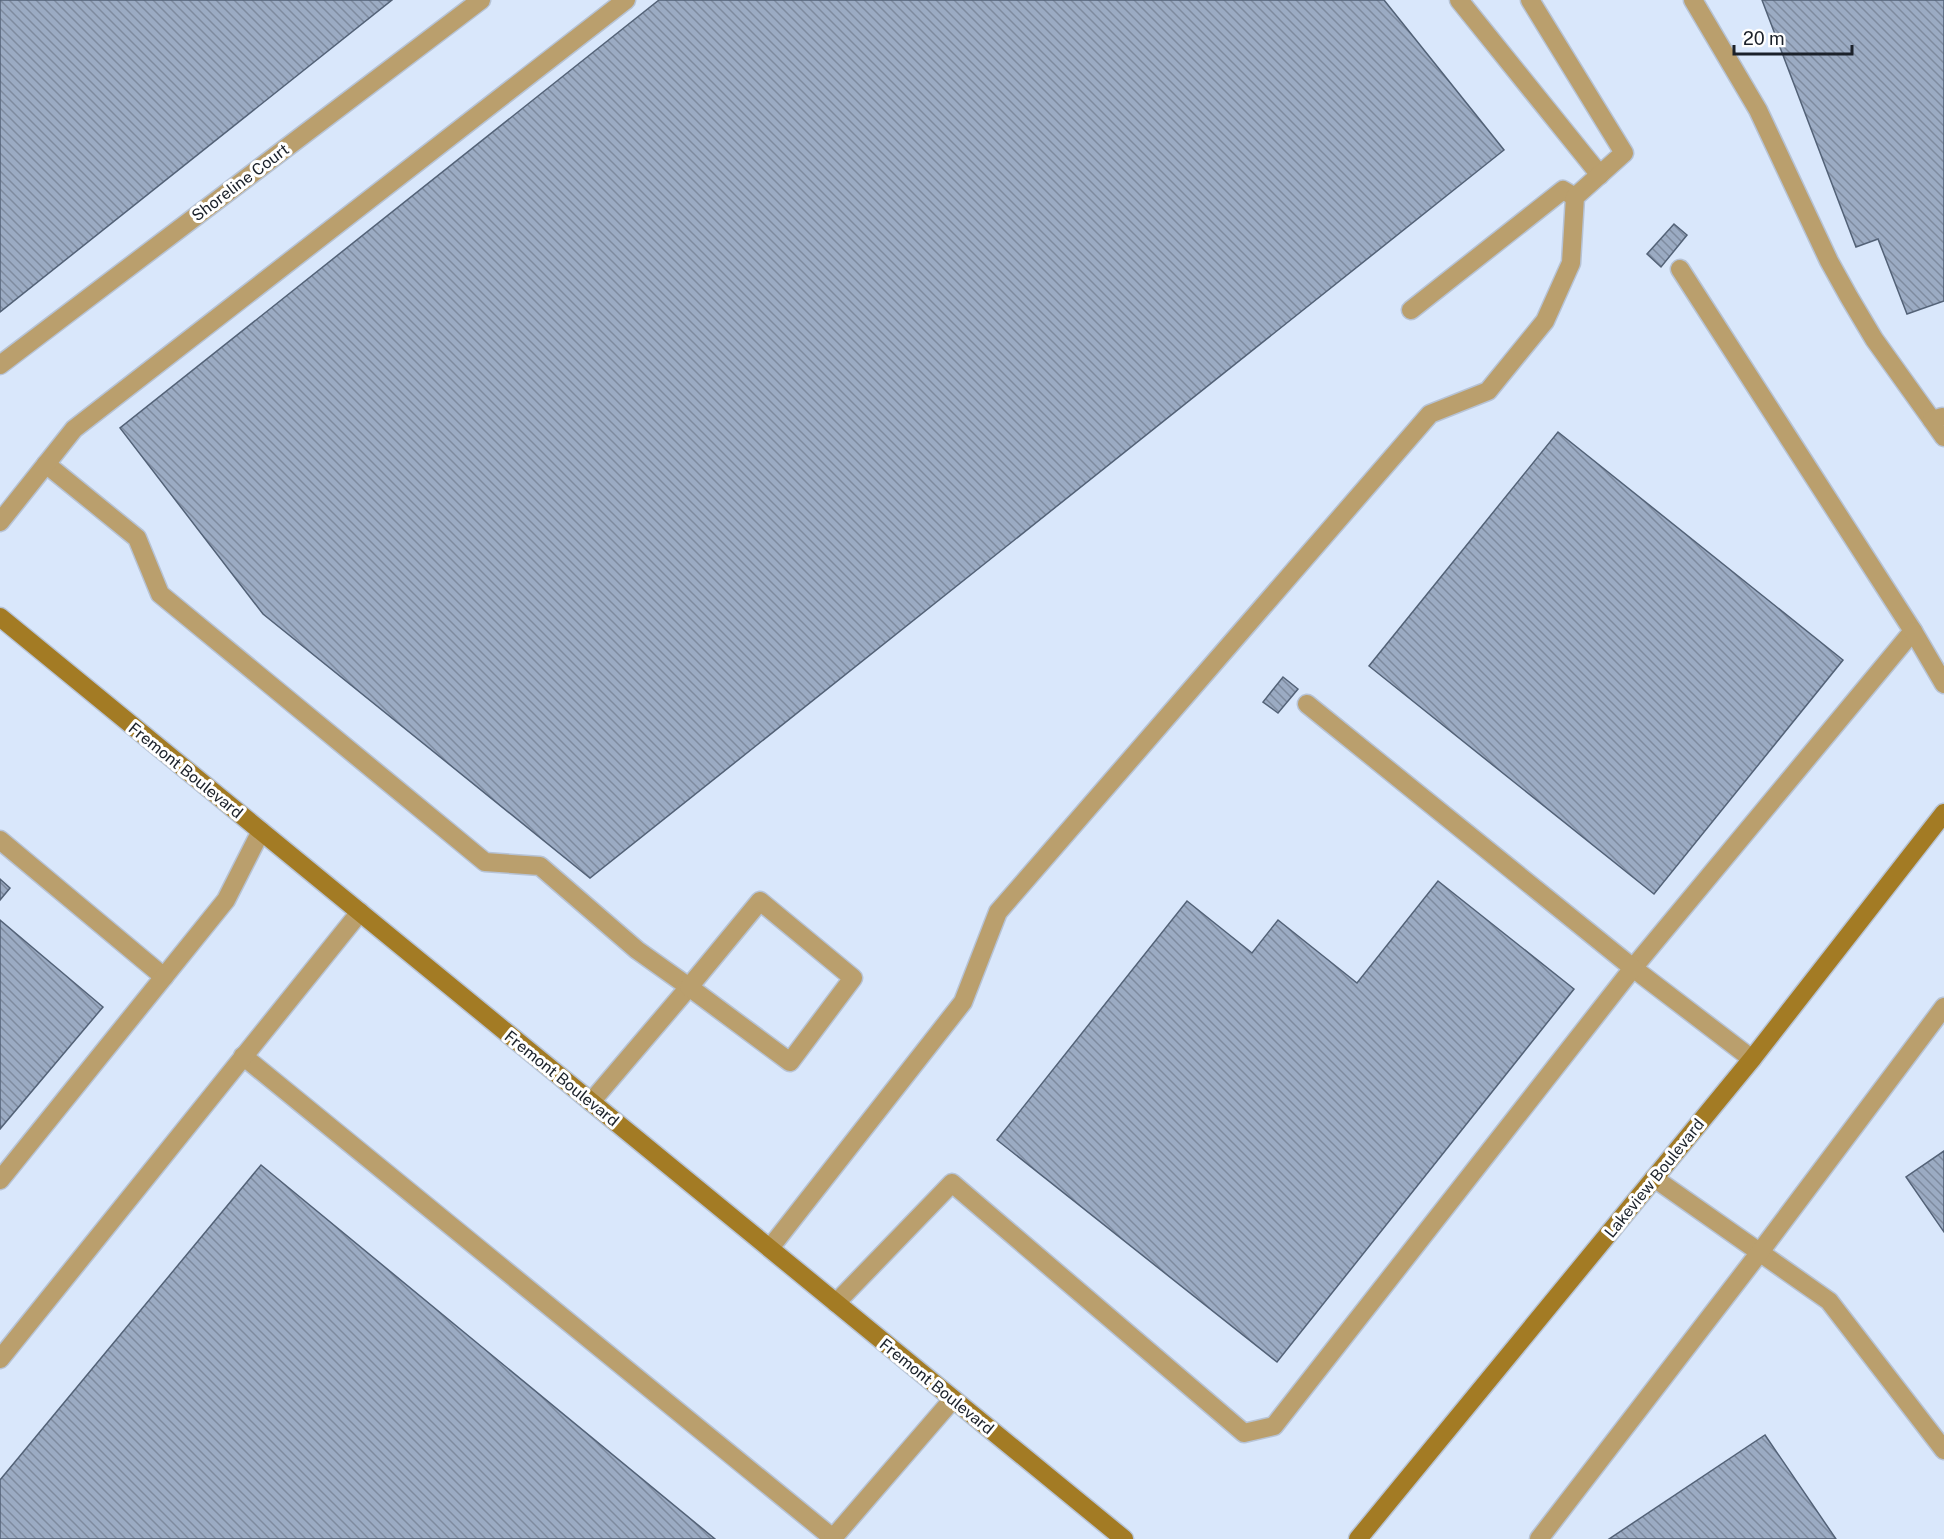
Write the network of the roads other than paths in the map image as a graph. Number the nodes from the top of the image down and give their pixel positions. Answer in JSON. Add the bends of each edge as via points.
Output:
{"nodes":[{"id":1,"x":481,"y":0,"type":"edge"},
{"id":2,"x":626,"y":0,"type":"edge"},
{"id":3,"x":1459,"y":0,"type":"edge"},
{"id":4,"x":1530,"y":0,"type":"edge"},
{"id":5,"x":1693,"y":0,"type":"edge"},
{"id":6,"x":1600,"y":175,"type":"junction"},
{"id":7,"x":1575,"y":197,"type":"junction"},
{"id":8,"x":1680,"y":268,"type":"dead end"},
{"id":9,"x":1411,"y":310,"type":"dead end"},
{"id":10,"x":0,"y":365,"type":"edge"},
{"id":11,"x":1938,"y":418,"type":"edge"},
{"id":12,"x":1944,"y":437,"type":"edge"},
{"id":13,"x":46,"y":464,"type":"junction"},
{"id":14,"x":0,"y":522,"type":"edge"},
{"id":15,"x":0,"y":617,"type":"edge"},
{"id":16,"x":1913,"y":631,"type":"junction"},
{"id":17,"x":1944,"y":684,"type":"edge"},
{"id":18,"x":1307,"y":704,"type":"dead end"},
{"id":19,"x":1942,"y":821,"type":"edge"},
{"id":20,"x":261,"y":831,"type":"junction"},
{"id":21,"x":0,"y":840,"type":"edge"},
{"id":22,"x":360,"y":912,"type":"junction"},
{"id":23,"x":1633,"y":968,"type":"junction"},
{"id":24,"x":164,"y":977,"type":"junction"},
{"id":25,"x":689,"y":987,"type":"junction"},
{"id":26,"x":1944,"y":1007,"type":"edge"},
{"id":27,"x":243,"y":1056,"type":"junction"},
{"id":28,"x":1752,"y":1059,"type":"junction"},
{"id":29,"x":591,"y":1102,"type":"junction"},
{"id":30,"x":1654,"y":1178,"type":"junction"},
{"id":31,"x":0,"y":1180,"type":"edge"},
{"id":32,"x":770,"y":1248,"type":"junction"},
{"id":33,"x":1761,"y":1252,"type":"junction"},
{"id":34,"x":836,"y":1303,"type":"junction"},
{"id":35,"x":0,"y":1359,"type":"edge"},
{"id":36,"x":953,"y":1399,"type":"junction"},
{"id":37,"x":1944,"y":1450,"type":"edge"},
{"id":38,"x":834,"y":1539,"type":"edge"},
{"id":39,"x":1124,"y":1539,"type":"edge"},
{"id":40,"x":1358,"y":1539,"type":"edge"},
{"id":41,"x":1539,"y":1539,"type":"edge"}],
"edges":[{"from":1,"to":10,"type":"lane","name":"Shoreline Court"},
{"from":2,"to":13,"type":"lane","via":[[74,429]]},
{"from":3,"to":6,"type":"lane"},
{"from":4,"to":6,"type":"lane","via":[[1624,153]]},
{"from":5,"to":11,"type":"lane","via":[[1758,110],[1834,270],[1874,339]]},
{"from":6,"to":7,"type":"lane"},
{"from":7,"to":9,"type":"lane","via":[[1563,190]]},
{"from":7,"to":32,"type":"lane","via":[[1571,263],[1545,321],[1488,391],[1430,414],[998,912],[963,1002]]},
{"from":8,"to":16,"type":"lane"},
{"from":11,"to":12,"type":"lane"},
{"from":13,"to":14,"type":"lane"},
{"from":13,"to":25,"type":"lane","via":[[137,538],[160,594],[485,862],[540,866],[637,950]]},
{"from":15,"to":20,"type":"main road","name":"Fremont Boulevard"},
{"from":16,"to":17,"type":"lane"},
{"from":16,"to":23,"type":"lane"},
{"from":18,"to":23,"type":"lane"},
{"from":19,"to":28,"type":"main road","name":"Lakeview Boulevard"},
{"from":20,"to":22,"type":"main road","name":"Fremont Boulevard"},
{"from":20,"to":24,"type":"lane","via":[[226,900]]},
{"from":21,"to":24,"type":"lane"},
{"from":22,"to":27,"type":"lane"},
{"from":22,"to":29,"type":"main road","name":"Fremont Boulevard"},
{"from":23,"to":28,"type":"lane"},
{"from":23,"to":34,"type":"lane","via":[[1274,1426],[1244,1433],[952,1183]]},
{"from":24,"to":31,"type":"lane"},
{"from":25,"to":25,"type":"lane","via":[[760,902],[853,978],[790,1062]]},
{"from":25,"to":29,"type":"lane"},
{"from":26,"to":33,"type":"lane"},
{"from":27,"to":35,"type":"lane"},
{"from":27,"to":38,"type":"lane"},
{"from":28,"to":30,"type":"main road","name":"Lakeview Boulevard"},
{"from":29,"to":32,"type":"main road","name":"Fremont Boulevard"},
{"from":30,"to":33,"type":"lane"},
{"from":30,"to":40,"type":"main road","name":"Lakeview Boulevard"},
{"from":32,"to":34,"type":"main road","name":"Fremont Boulevard"},
{"from":33,"to":37,"type":"lane","via":[[1829,1300]]},
{"from":33,"to":41,"type":"lane"},
{"from":34,"to":36,"type":"main road","name":"Fremont Boulevard"},
{"from":36,"to":38,"type":"lane"},
{"from":36,"to":39,"type":"main road","name":"Fremont Boulevard"}]}
